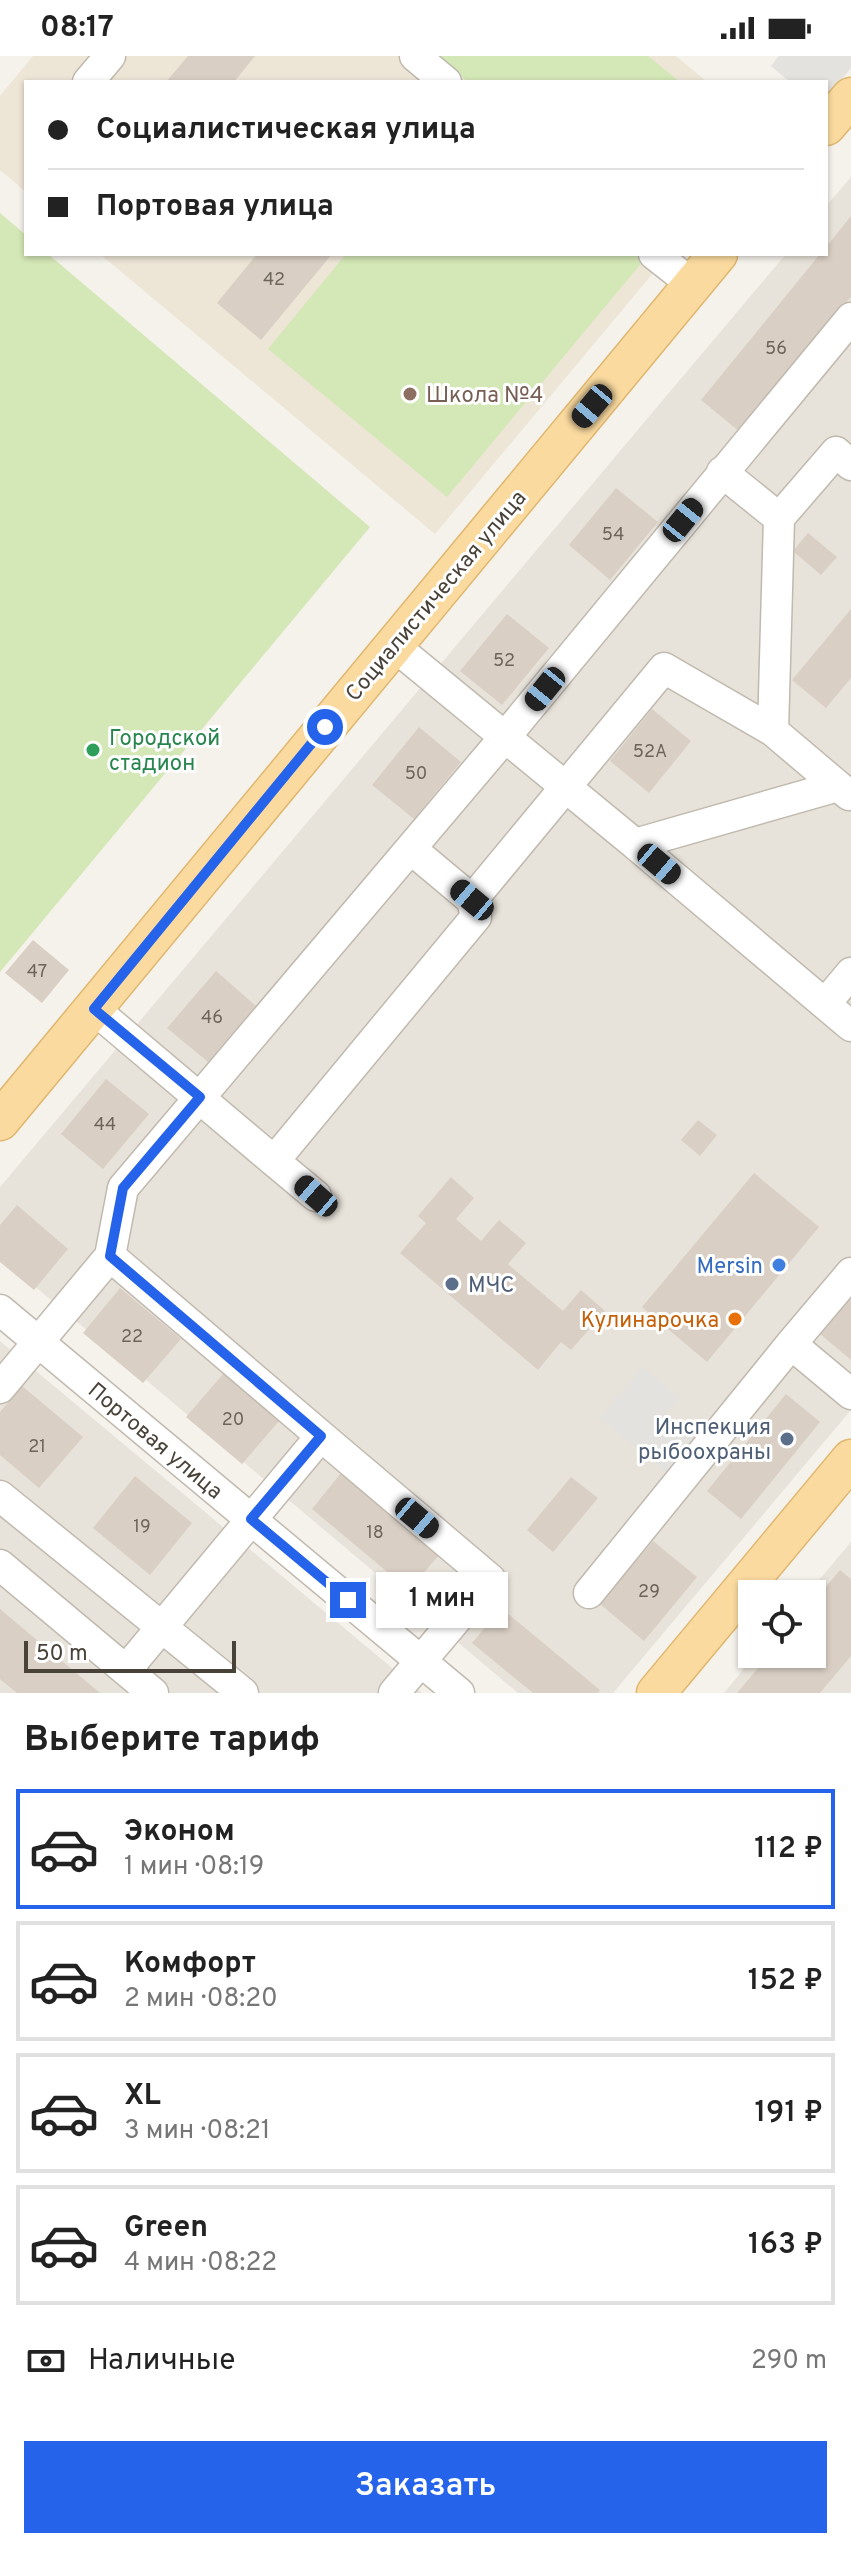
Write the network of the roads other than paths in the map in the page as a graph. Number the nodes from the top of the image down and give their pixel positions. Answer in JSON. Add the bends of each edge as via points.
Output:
{"nodes":[{"id":1,"x":110,"y":56,"type":"edge"},
{"id":2,"x":415,"y":56,"type":"edge"},
{"id":3,"x":90,"y":80,"type":"edge"},
{"id":4,"x":444,"y":80,"type":"edge"},
{"id":5,"x":851,"y":97,"type":"edge"},
{"id":6,"x":828,"y":124,"type":"edge"},
{"id":7,"x":657,"y":256,"type":"edge"},
{"id":8,"x":716,"y":256,"type":"edge"},
{"id":9,"x":692,"y":284,"type":"junction"},
{"id":10,"x":851,"y":318,"type":"edge"},
{"id":11,"x":851,"y":465,"type":"edge"},
{"id":12,"x":722,"y":472,"type":"junction"},
{"id":13,"x":779,"y":518,"type":"junction"},
{"id":14,"x":393,"y":645,"type":"junction"},
{"id":15,"x":773,"y":731,"type":"junction"},
{"id":16,"x":505,"y":737,"type":"junction"},
{"id":17,"x":566,"y":787,"type":"junction"},
{"id":18,"x":848,"y":794,"type":"edge"},
{"id":19,"x":635,"y":844,"type":"junction"},
{"id":20,"x":411,"y":849,"type":"junction"},
{"id":21,"x":472,"y":900,"type":"junction"},
{"id":22,"x":851,"y":973,"type":"edge"},
{"id":23,"x":825,"y":1004,"type":"junction"},
{"id":24,"x":94,"y":1009,"type":"junction"},
{"id":25,"x":851,"y":1026,"type":"edge"},
{"id":26,"x":200,"y":1097,"type":"junction"},
{"id":27,"x":0,"y":1121,"type":"edge"},
{"id":28,"x":274,"y":1161,"type":"junction"},
{"id":29,"x":316,"y":1196,"type":"dead end"},
{"id":30,"x":110,"y":1256,"type":"junction"},
{"id":31,"x":851,"y":1273,"type":"edge"},
{"id":32,"x":0,"y":1310,"type":"edge"},
{"id":33,"x":38,"y":1342,"type":"junction"},
{"id":34,"x":791,"y":1344,"type":"junction"},
{"id":35,"x":0,"y":1388,"type":"edge"},
{"id":36,"x":851,"y":1394,"type":"edge"},
{"id":37,"x":321,"y":1436,"type":"junction"},
{"id":38,"x":845,"y":1479,"type":"edge"},
{"id":39,"x":0,"y":1496,"type":"edge"},
{"id":40,"x":251,"y":1519,"type":"junction"},
{"id":41,"x":0,"y":1565,"type":"edge"},
{"id":42,"x":589,"y":1593,"type":"dead end"},
{"id":43,"x":162,"y":1627,"type":"junction"},
{"id":44,"x":420,"y":1661,"type":"junction"},
{"id":45,"x":126,"y":1670,"type":"junction"},
{"id":46,"x":153,"y":1693,"type":"edge"},
{"id":47,"x":243,"y":1693,"type":"edge"},
{"id":48,"x":394,"y":1693,"type":"edge"},
{"id":49,"x":459,"y":1693,"type":"edge"},
{"id":50,"x":656,"y":1693,"type":"edge"}],
"edges":[{"from":1,"to":3,"type":"street"},
{"from":2,"to":4,"type":"street"},
{"from":5,"to":6,"type":"main road"},
{"from":7,"to":9,"type":"street"},
{"from":8,"to":9,"type":"main road","name":"Социалистическая улица"},
{"from":9,"to":14,"type":"main road","name":"Социалистическая улица"},
{"from":10,"to":12,"type":"street"},
{"from":11,"to":13,"type":"street","via":[[836,452]]},
{"from":12,"to":13,"type":"street"},
{"from":12,"to":16,"type":"street"},
{"from":13,"to":15,"type":"street"},
{"from":14,"to":16,"type":"street"},
{"from":14,"to":24,"type":"main road","name":"Социалистическая улица"},
{"from":15,"to":17,"type":"street","via":[[664,668]]},
{"from":15,"to":18,"type":"street"},
{"from":16,"to":17,"type":"street"},
{"from":16,"to":20,"type":"street"},
{"from":17,"to":19,"type":"street"},
{"from":17,"to":21,"type":"street"},
{"from":18,"to":19,"type":"street"},
{"from":19,"to":23,"type":"street"},
{"from":20,"to":21,"type":"street"},
{"from":20,"to":26,"type":"street"},
{"from":21,"to":28,"type":"street","via":[[476,917]]},
{"from":22,"to":23,"type":"street"},
{"from":23,"to":25,"type":"street"},
{"from":24,"to":26,"type":"street"},
{"from":24,"to":27,"type":"main road","name":"Социалистическая улица"},
{"from":26,"to":28,"type":"street"},
{"from":26,"to":30,"type":"street","via":[[123,1188]]},
{"from":28,"to":29,"type":"street"},
{"from":30,"to":33,"type":"street"},
{"from":30,"to":37,"type":"street"},
{"from":31,"to":34,"type":"street"},
{"from":32,"to":33,"type":"street","name":"Портовая улица"},
{"from":33,"to":35,"type":"street"},
{"from":33,"to":40,"type":"street","name":"Портовая улица"},
{"from":34,"to":36,"type":"street"},
{"from":34,"to":42,"type":"street"},
{"from":37,"to":40,"type":"street"},
{"from":37,"to":44,"type":"street","via":[[490,1579]]},
{"from":38,"to":50,"type":"main road"},
{"from":39,"to":43,"type":"street"},
{"from":40,"to":43,"type":"street"},
{"from":40,"to":44,"type":"street","name":"Портовая улица"},
{"from":41,"to":45,"type":"street"},
{"from":43,"to":45,"type":"street"},
{"from":43,"to":47,"type":"street"},
{"from":44,"to":48,"type":"street"},
{"from":44,"to":49,"type":"street","name":"Портовая улица"},
{"from":45,"to":46,"type":"street"}]}
